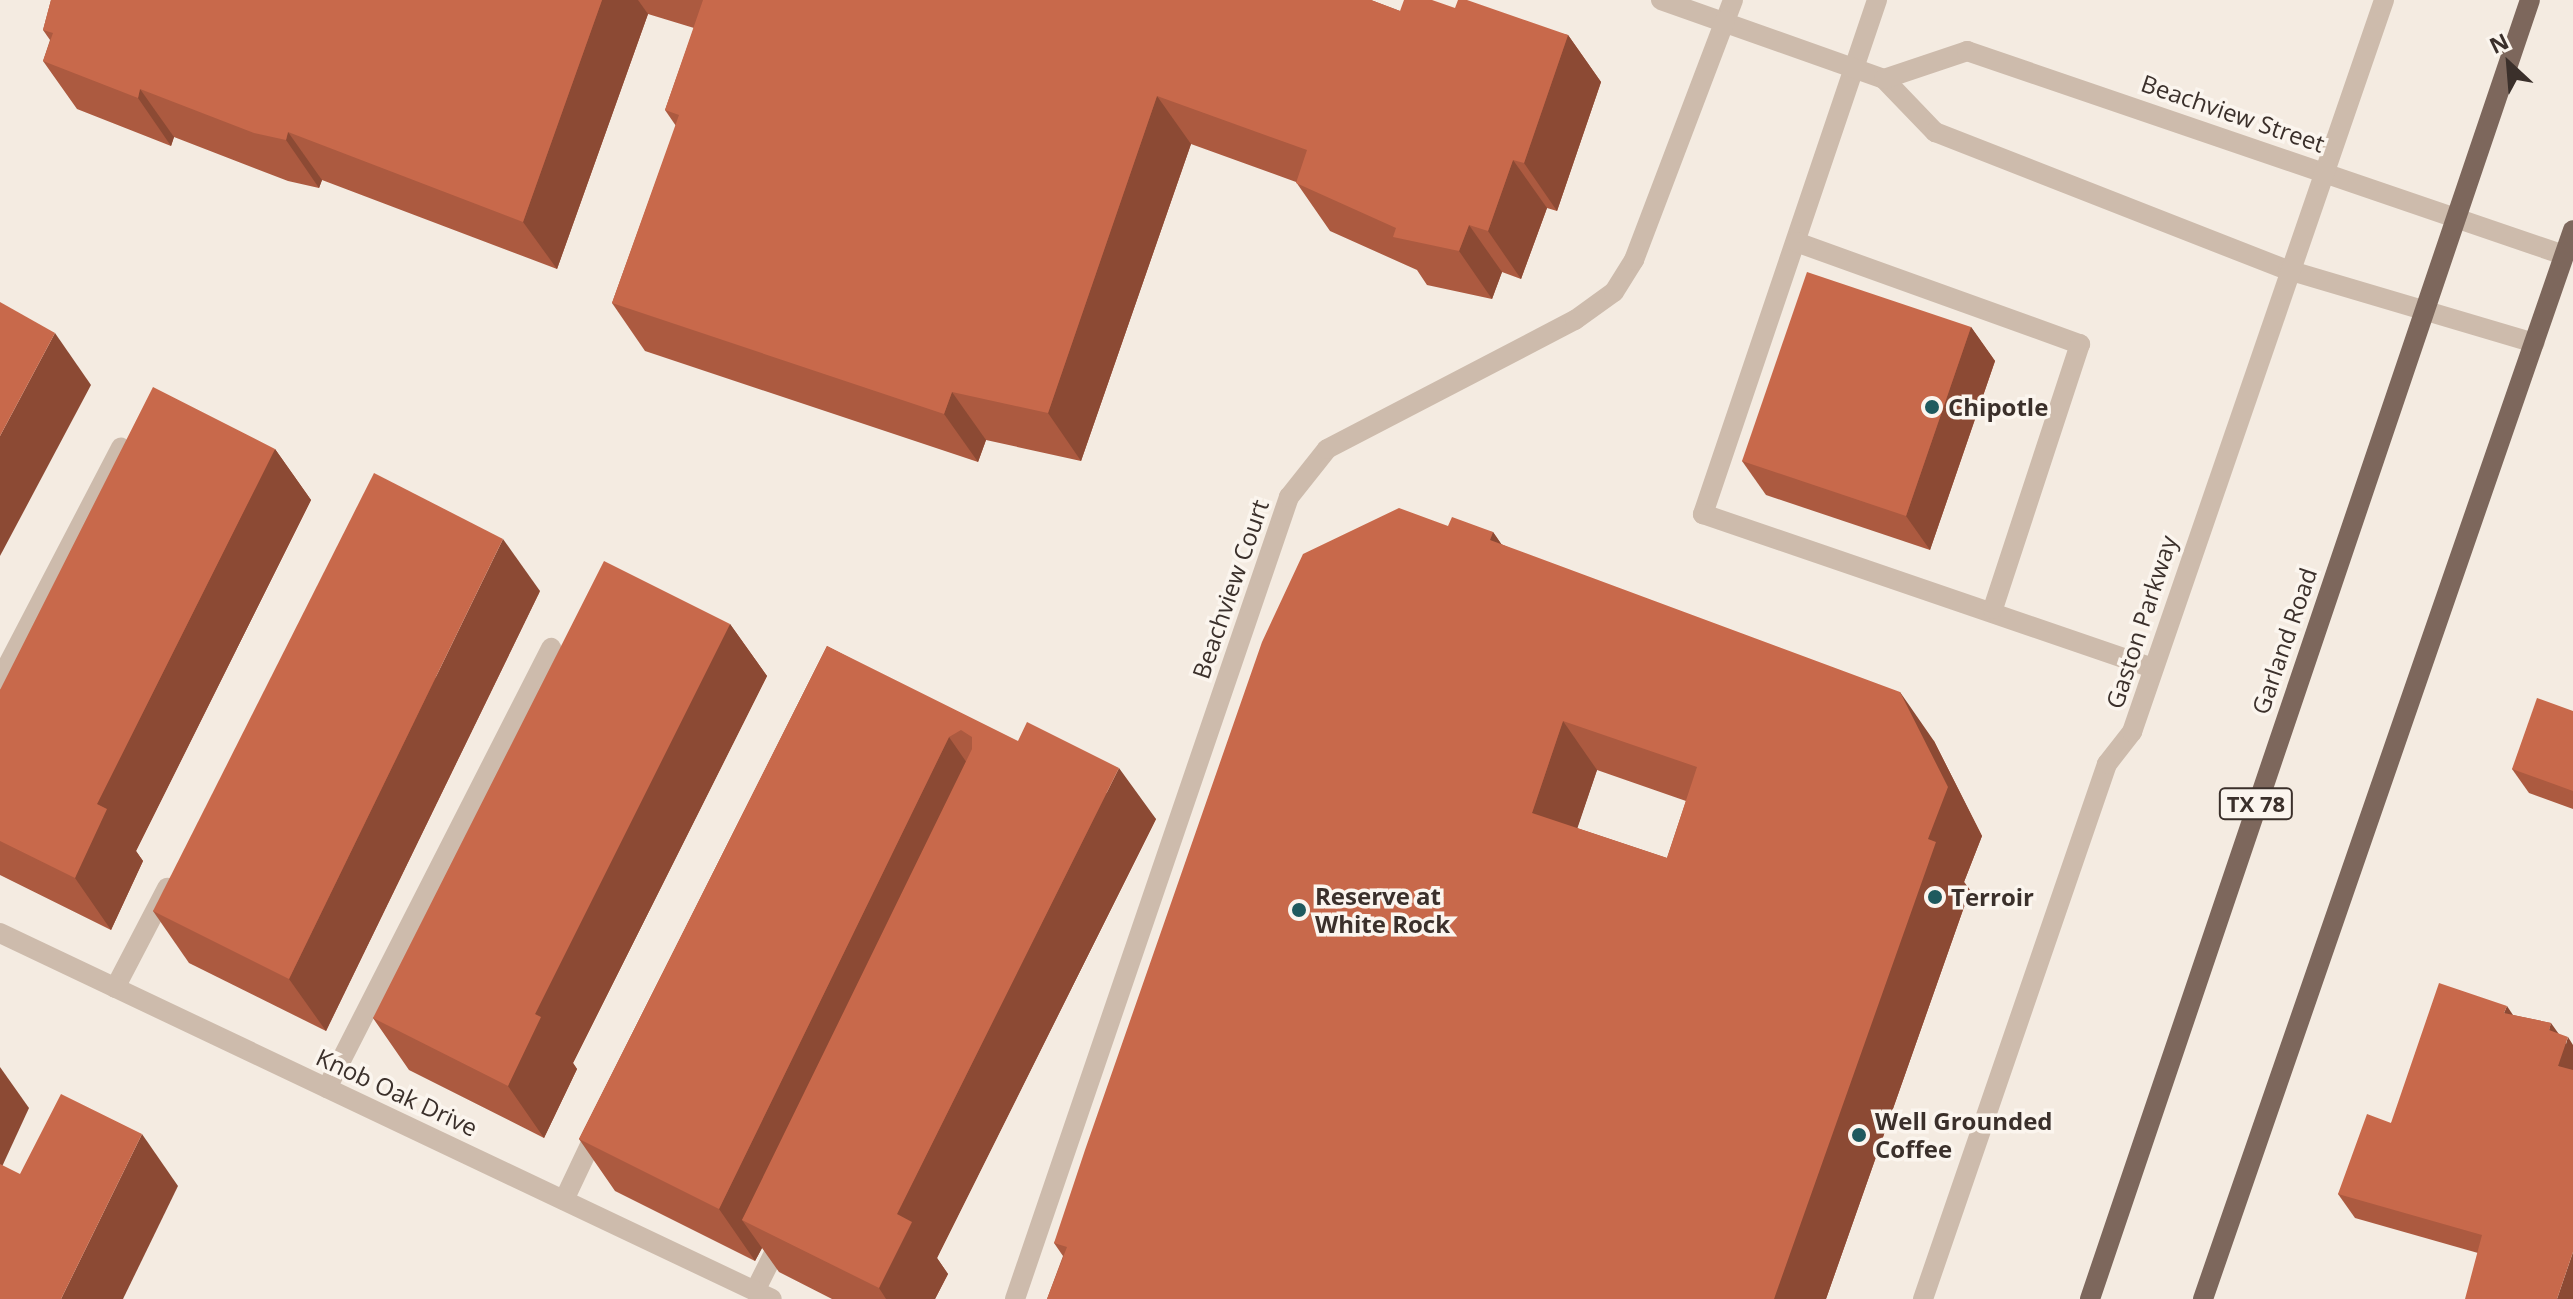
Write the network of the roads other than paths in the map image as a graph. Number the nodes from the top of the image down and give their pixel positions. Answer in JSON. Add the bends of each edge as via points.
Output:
{"nodes":[{"id":1,"x":1661,"y":0,"type":"edge"},
{"id":2,"x":1733,"y":0,"type":"edge"},
{"id":3,"x":1877,"y":0,"type":"edge"},
{"id":4,"x":2384,"y":0,"type":"edge"},
{"id":5,"x":2530,"y":0,"type":"edge"},
{"id":6,"x":1725,"y":21,"type":"junction"},
{"id":7,"x":1855,"y":69,"type":"junction"},
{"id":8,"x":1884,"y":79,"type":"junction"},
{"id":9,"x":2323,"y":171,"type":"junction"},
{"id":10,"x":2455,"y":217,"type":"junction"},
{"id":11,"x":2573,"y":230,"type":"edge"},
{"id":12,"x":1796,"y":242,"type":"junction"},
{"id":13,"x":2564,"y":255,"type":"junction"},
{"id":14,"x":2288,"y":270,"type":"junction"},
{"id":15,"x":2423,"y":310,"type":"junction"},
{"id":16,"x":2534,"y":343,"type":"junction"},
{"id":17,"x":121,"y":448,"type":"edge"},
{"id":18,"x":1993,"y":609,"type":"junction"},
{"id":19,"x":551,"y":648,"type":"dead end"},
{"id":20,"x":2153,"y":668,"type":"junction"},
{"id":21,"x":0,"y":680,"type":"edge"},
{"id":22,"x":182,"y":860,"type":"edge"},
{"id":23,"x":0,"y":933,"type":"edge"},
{"id":24,"x":115,"y":988,"type":"junction"},
{"id":25,"x":327,"y":1088,"type":"junction"},
{"id":26,"x":611,"y":1101,"type":"edge"},
{"id":27,"x":564,"y":1200,"type":"junction"},
{"id":28,"x":790,"y":1220,"type":"edge"},
{"id":29,"x":764,"y":1295,"type":"edge"},
{"id":30,"x":1015,"y":1299,"type":"edge"},
{"id":31,"x":1923,"y":1299,"type":"edge"},
{"id":32,"x":2090,"y":1299,"type":"edge"},
{"id":33,"x":2203,"y":1299,"type":"edge"}],
"edges":[{"from":1,"to":6,"type":"street"},
{"from":2,"to":6,"type":"street","name":"Beachview Court"},
{"from":3,"to":7,"type":"street"},
{"from":4,"to":9,"type":"street","name":"Gaston Parkway"},
{"from":5,"to":10,"type":"main road","name":"Garland Road","number":"TX 78"},
{"from":6,"to":7,"type":"street"},
{"from":6,"to":30,"type":"street","name":"Beachview Court","via":[[1634,260],[1614,292],[1575,320],[1327,449],[1289,497]]},
{"from":7,"to":8,"type":"street"},
{"from":7,"to":12,"type":"street"},
{"from":8,"to":9,"type":"street","name":"Beachview Street","via":[[1967,51]]},
{"from":8,"to":14,"type":"street","via":[[1935,132]]},
{"from":9,"to":10,"type":"street","name":"Beachview Street"},
{"from":9,"to":14,"type":"street","name":"Gaston Parkway"},
{"from":10,"to":13,"type":"street","name":"Beachview Street"},
{"from":10,"to":15,"type":"main road","name":"Garland Road","number":"TX 78"},
{"from":11,"to":13,"type":"main road"},
{"from":12,"to":18,"type":"street","via":[[2080,344]]},
{"from":12,"to":18,"type":"street","via":[[1703,514]]},
{"from":13,"to":16,"type":"main road"},
{"from":14,"to":15,"type":"street"},
{"from":14,"to":20,"type":"street","name":"Gaston Parkway"},
{"from":15,"to":16,"type":"street"},
{"from":15,"to":32,"type":"main road","name":"Garland Road","number":"TX 78"},
{"from":16,"to":33,"type":"main road"},
{"from":17,"to":21,"type":"street"},
{"from":18,"to":20,"type":"street"},
{"from":19,"to":25,"type":"street"},
{"from":20,"to":31,"type":"street","name":"Gaston Parkway","via":[[2132,732],[2107,764]]},
{"from":22,"to":24,"type":"street"},
{"from":23,"to":24,"type":"street","name":"Knob Oak Drive"},
{"from":24,"to":25,"type":"street","name":"Knob Oak Drive"},
{"from":25,"to":27,"type":"street","name":"Knob Oak Drive"},
{"from":26,"to":27,"type":"street"},
{"from":27,"to":29,"type":"street","name":"Knob Oak Drive"},
{"from":28,"to":29,"type":"street"}]}
